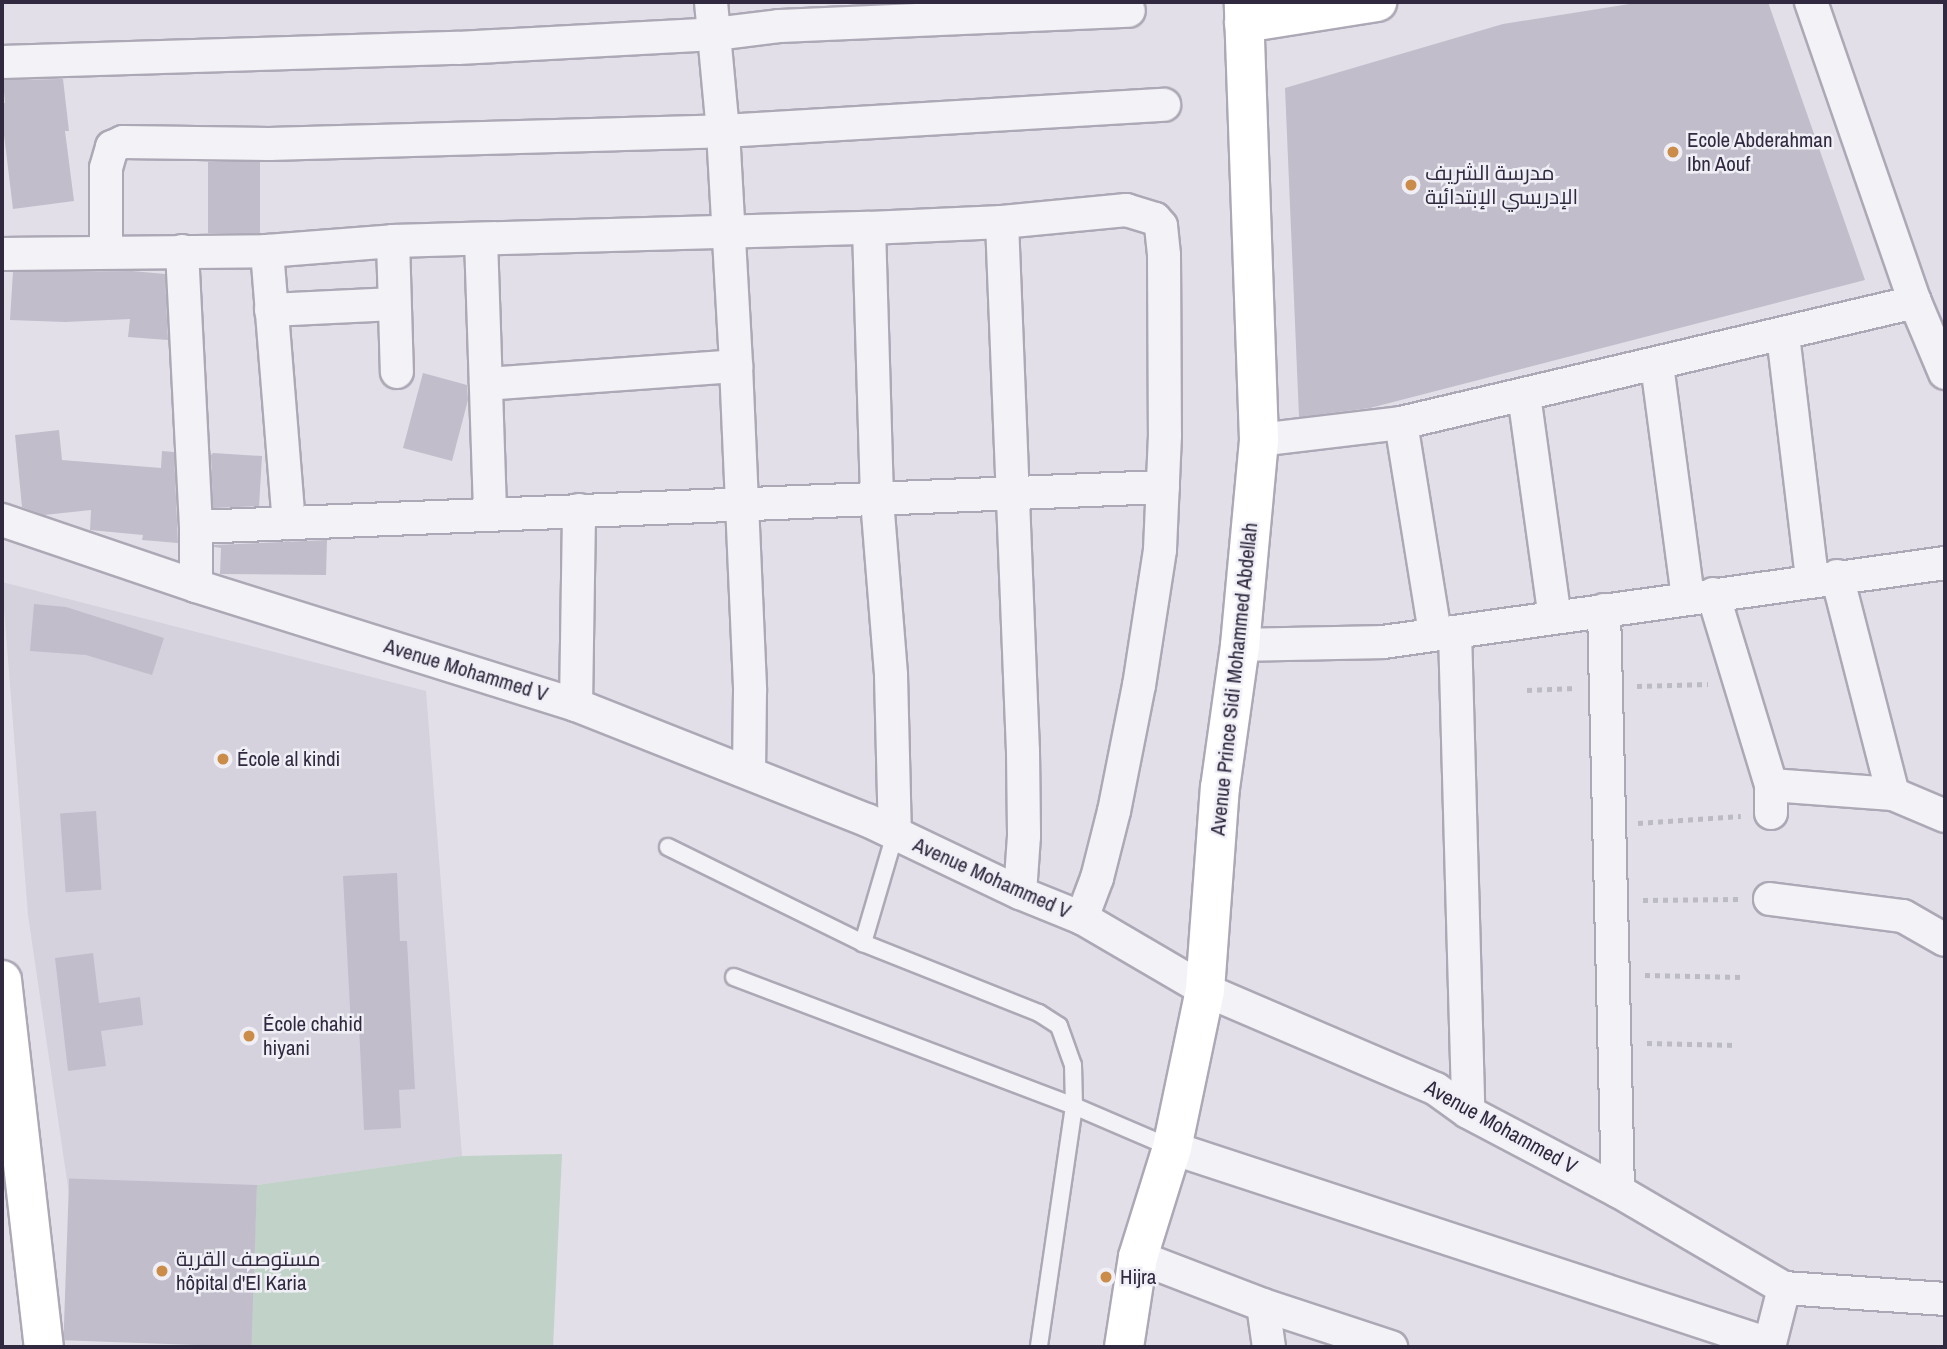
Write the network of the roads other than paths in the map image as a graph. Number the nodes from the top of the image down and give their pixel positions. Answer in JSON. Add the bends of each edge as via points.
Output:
{"nodes":[{"id":1,"x":711,"y":2,"type":"edge"},
{"id":2,"x":1377,"y":2,"type":"edge"},
{"id":3,"x":1811,"y":2,"type":"edge"},
{"id":4,"x":1129,"y":11,"type":"dead end"},
{"id":5,"x":1244,"y":12,"type":"edge"},
{"id":6,"x":715,"y":34,"type":"junction"},
{"id":7,"x":2,"y":62,"type":"edge"},
{"id":8,"x":1164,"y":105,"type":"dead end"},
{"id":9,"x":723,"y":131,"type":"junction"},
{"id":10,"x":1002,"y":222,"type":"junction"},
{"id":11,"x":869,"y":228,"type":"junction"},
{"id":12,"x":729,"y":232,"type":"junction"},
{"id":13,"x":481,"y":239,"type":"junction"},
{"id":14,"x":393,"y":241,"type":"junction"},
{"id":15,"x":182,"y":250,"type":"junction"},
{"id":16,"x":106,"y":251,"type":"junction"},
{"id":17,"x":267,"y":251,"type":"junction"},
{"id":18,"x":2,"y":254,"type":"edge"},
{"id":19,"x":1915,"y":302,"type":"junction"},
{"id":20,"x":394,"y":304,"type":"junction"},
{"id":21,"x":271,"y":310,"type":"junction"},
{"id":22,"x":1783,"y":335,"type":"junction"},
{"id":23,"x":1657,"y":365,"type":"junction"},
{"id":24,"x":736,"y":366,"type":"junction"},
{"id":25,"x":397,"y":372,"type":"dead end"},
{"id":26,"x":1945,"y":373,"type":"edge"},
{"id":27,"x":486,"y":384,"type":"junction"},
{"id":28,"x":1524,"y":395,"type":"junction"},
{"id":29,"x":1401,"y":423,"type":"junction"},
{"id":30,"x":1259,"y":440,"type":"junction"},
{"id":31,"x":1163,"y":487,"type":"junction"},
{"id":32,"x":1013,"y":495,"type":"junction"},
{"id":33,"x":877,"y":500,"type":"junction"},
{"id":34,"x":742,"y":506,"type":"junction"},
{"id":35,"x":579,"y":510,"type":"junction"},
{"id":36,"x":490,"y":515,"type":"junction"},
{"id":37,"x":2,"y":520,"type":"edge"},
{"id":38,"x":289,"y":523,"type":"junction"},
{"id":39,"x":196,"y":527,"type":"junction"},
{"id":40,"x":1945,"y":563,"type":"edge"},
{"id":41,"x":1825,"y":578,"type":"junction"},
{"id":42,"x":196,"y":586,"type":"junction"},
{"id":43,"x":1701,"y":596,"type":"junction"},
{"id":44,"x":1604,"y":610,"type":"junction"},
{"id":45,"x":1555,"y":617,"type":"junction"},
{"id":46,"x":1445,"y":633,"type":"junction"},
{"id":47,"x":1240,"y":645,"type":"junction"},
{"id":48,"x":576,"y":705,"type":"junction"},
{"id":49,"x":749,"y":771,"type":"junction"},
{"id":50,"x":1893,"y":794,"type":"junction"},
{"id":51,"x":1945,"y":816,"type":"edge"},
{"id":52,"x":895,"y":834,"type":"junction"},
{"id":53,"x":668,"y":847,"type":"dead end"},
{"id":54,"x":1020,"y":893,"type":"junction"},
{"id":55,"x":1770,"y":899,"type":"road end"},
{"id":56,"x":1082,"y":918,"type":"junction"},
{"id":57,"x":1945,"y":940,"type":"edge"},
{"id":58,"x":863,"y":943,"type":"junction"},
{"id":59,"x":734,"y":977,"type":"dead end"},
{"id":60,"x":1205,"y":990,"type":"junction"},
{"id":61,"x":3,"y":1004,"type":"edge"},
{"id":62,"x":1074,"y":1107,"type":"junction"},
{"id":63,"x":1468,"y":1112,"type":"junction"},
{"id":64,"x":9,"y":1124,"type":"edge"},
{"id":65,"x":1172,"y":1148,"type":"junction"},
{"id":66,"x":1618,"y":1191,"type":"junction"},
{"id":67,"x":1138,"y":1257,"type":"junction"},
{"id":68,"x":1784,"y":1288,"type":"junction"},
{"id":69,"x":1945,"y":1299,"type":"edge"},
{"id":70,"x":1263,"y":1305,"type":"junction"},
{"id":71,"x":1769,"y":1346,"type":"edge"},
{"id":72,"x":44,"y":1347,"type":"edge"},
{"id":73,"x":1039,"y":1347,"type":"edge"},
{"id":74,"x":1124,"y":1347,"type":"edge"},
{"id":75,"x":1269,"y":1347,"type":"edge"},
{"id":76,"x":1391,"y":1347,"type":"edge"}],
"edges":[{"from":1,"to":6,"type":"street"},
{"from":2,"to":5,"type":"street"},
{"from":3,"to":19,"type":"street"},
{"from":4,"to":6,"type":"street","via":[[779,26]]},
{"from":5,"to":30,"type":"street","name":"Avenue Prince Sidi Mohammed Abdellah"},
{"from":6,"to":7,"type":"street","via":[[458,48]]},
{"from":6,"to":9,"type":"street"},
{"from":8,"to":9,"type":"street"},
{"from":9,"to":12,"type":"street"},
{"from":9,"to":16,"type":"street","via":[[269,144],[123,142],[113,148],[106,168]]},
{"from":10,"to":11,"type":"street"},
{"from":10,"to":31,"type":"street","via":[[1126,210],[1148,215],[1161,226]]},
{"from":10,"to":32,"type":"street"},
{"from":11,"to":12,"type":"street"},
{"from":11,"to":33,"type":"street"},
{"from":12,"to":13,"type":"street"},
{"from":12,"to":24,"type":"street"},
{"from":13,"to":14,"type":"street"},
{"from":13,"to":27,"type":"street"},
{"from":14,"to":17,"type":"street"},
{"from":14,"to":20,"type":"street"},
{"from":15,"to":16,"type":"street"},
{"from":15,"to":17,"type":"street"},
{"from":15,"to":39,"type":"street"},
{"from":16,"to":18,"type":"street"},
{"from":17,"to":21,"type":"street"},
{"from":19,"to":22,"type":"street"},
{"from":19,"to":26,"type":"street"},
{"from":20,"to":21,"type":"street"},
{"from":20,"to":25,"type":"street"},
{"from":21,"to":38,"type":"street"},
{"from":22,"to":23,"type":"street"},
{"from":22,"to":41,"type":"street"},
{"from":23,"to":28,"type":"street"},
{"from":23,"to":43,"type":"street"},
{"from":24,"to":27,"type":"street"},
{"from":24,"to":34,"type":"street"},
{"from":27,"to":36,"type":"street"},
{"from":28,"to":29,"type":"street"},
{"from":28,"to":45,"type":"street"},
{"from":29,"to":30,"type":"street"},
{"from":29,"to":46,"type":"street"},
{"from":30,"to":47,"type":"street","name":"Avenue Prince Sidi Mohammed Abdellah"},
{"from":31,"to":32,"type":"street"},
{"from":31,"to":56,"type":"street","via":[[1160,550],[1139,685],[1114,811]]},
{"from":32,"to":33,"type":"street"},
{"from":32,"to":54,"type":"street","via":[[1023,751]]},
{"from":33,"to":34,"type":"street"},
{"from":33,"to":52,"type":"street","via":[[891,675]]},
{"from":34,"to":35,"type":"street"},
{"from":34,"to":49,"type":"street"},
{"from":35,"to":36,"type":"street"},
{"from":35,"to":48,"type":"street"},
{"from":36,"to":38,"type":"street"},
{"from":37,"to":42,"type":"street","name":"Avenue Mohammed V"},
{"from":38,"to":39,"type":"street"},
{"from":39,"to":42,"type":"street"},
{"from":40,"to":41,"type":"street"},
{"from":41,"to":43,"type":"street"},
{"from":41,"to":50,"type":"street"},
{"from":42,"to":48,"type":"street","name":"Avenue Mohammed V"},
{"from":43,"to":44,"type":"street"},
{"from":43,"to":50,"type":"street","via":[[1771,799]]},
{"from":44,"to":45,"type":"street"},
{"from":44,"to":66,"type":"street"},
{"from":45,"to":46,"type":"street"},
{"from":46,"to":47,"type":"street","via":[[1383,642]]},
{"from":46,"to":63,"type":"street"},
{"from":47,"to":60,"type":"street","name":"Avenue Prince Sidi Mohammed Abdellah","via":[[1220,788]]},
{"from":48,"to":49,"type":"street","name":"Avenue Mohammed V"},
{"from":49,"to":52,"type":"street","name":"Avenue Mohammed V"},
{"from":50,"to":51,"type":"street"},
{"from":52,"to":54,"type":"street","name":"Avenue Mohammed V"},
{"from":52,"to":58,"type":"lane"},
{"from":53,"to":58,"type":"lane"},
{"from":54,"to":56,"type":"street","name":"Avenue Mohammed V"},
{"from":55,"to":57,"type":"street","via":[[1903,916]]},
{"from":56,"to":60,"type":"street","name":"Avenue Mohammed V"},
{"from":58,"to":62,"type":"lane","via":[[1039,1013],[1059,1026],[1073,1065]]},
{"from":59,"to":62,"type":"lane"},
{"from":60,"to":63,"type":"street","name":"Avenue Mohammed V","via":[[1436,1089]]},
{"from":60,"to":65,"type":"street","name":"Avenue Prince Sidi Mohammed Abdellah"},
{"from":61,"to":64,"type":"street"},
{"from":62,"to":65,"type":"lane"},
{"from":62,"to":73,"type":"lane"},
{"from":63,"to":66,"type":"street","name":"Avenue Mohammed V"},
{"from":64,"to":72,"type":"street"},
{"from":65,"to":67,"type":"street","name":"Avenue Prince Sidi Mohammed Abdellah"},
{"from":65,"to":71,"type":"street"},
{"from":66,"to":68,"type":"street","name":"Avenue Mohammed V"},
{"from":67,"to":70,"type":"street"},
{"from":67,"to":74,"type":"street","name":"Avenue Prince Sidi Mohammed Abdellah"},
{"from":68,"to":69,"type":"street","name":"Avenue Mohammed V"},
{"from":68,"to":71,"type":"street"},
{"from":70,"to":75,"type":"street"},
{"from":70,"to":76,"type":"street"}]}
